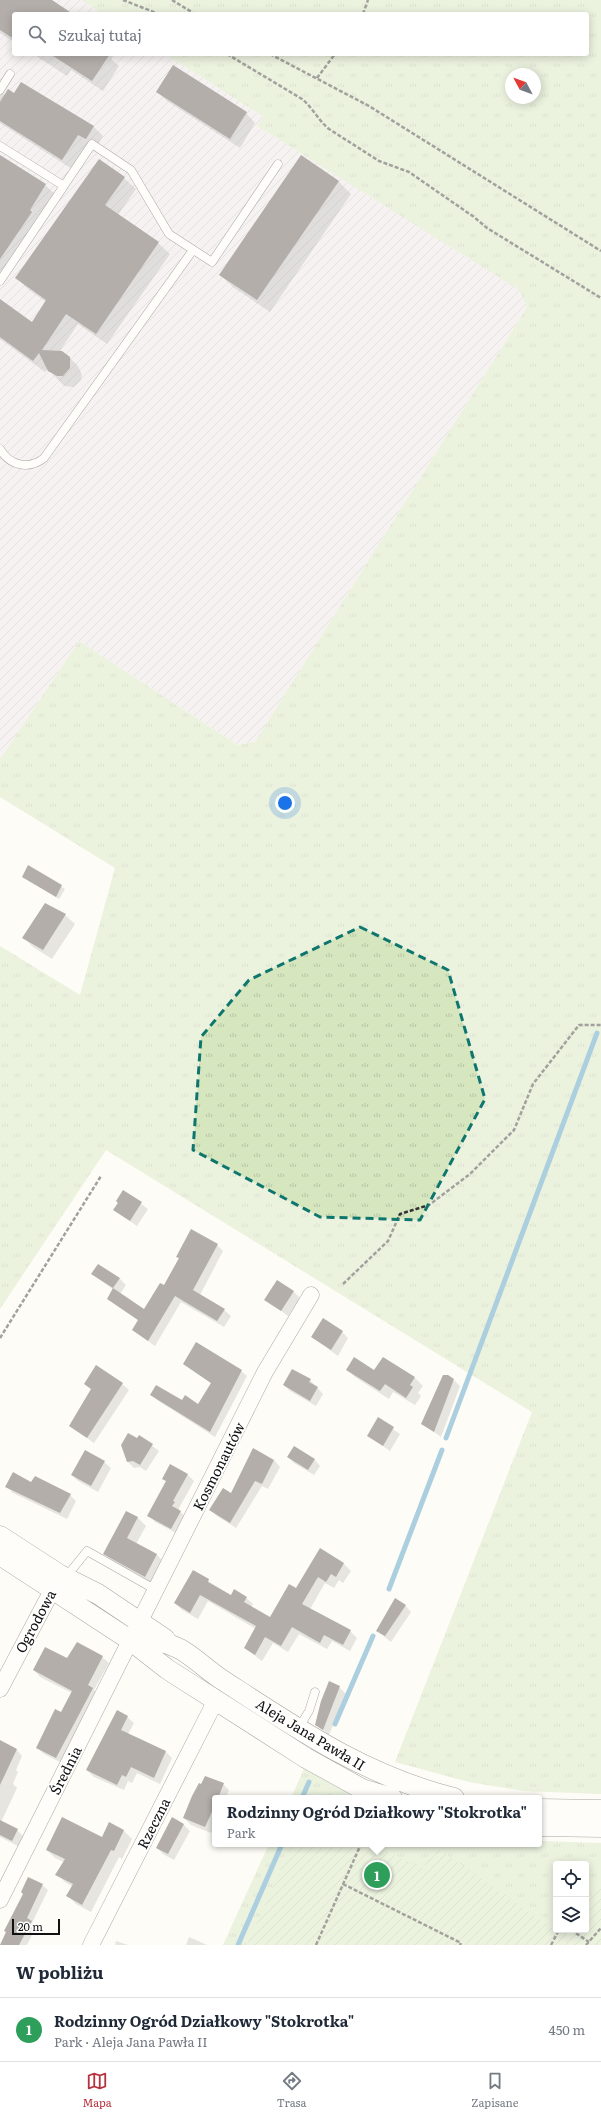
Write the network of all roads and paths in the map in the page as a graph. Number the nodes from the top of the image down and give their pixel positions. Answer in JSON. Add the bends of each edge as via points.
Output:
{"nodes":[{"id":1,"x":123,"y":0,"type":"edge"},
{"id":2,"x":172,"y":0,"type":"edge"},
{"id":3,"x":368,"y":0,"type":"edge"},
{"id":4,"x":154,"y":12,"type":"edge"},
{"id":5,"x":192,"y":12,"type":"edge"},
{"id":6,"x":364,"y":12,"type":"edge"},
{"id":7,"x":230,"y":56,"type":"edge"},
{"id":8,"x":274,"y":56,"type":"edge"},
{"id":9,"x":333,"y":56,"type":"edge"},
{"id":10,"x":10,"y":74,"type":"dead end"},
{"id":11,"x":316,"y":78,"type":"junction"},
{"id":12,"x":0,"y":90,"type":"edge"},
{"id":13,"x":0,"y":146,"type":"edge"},
{"id":14,"x":278,"y":164,"type":"dead end"},
{"id":15,"x":64,"y":186,"type":"junction"},
{"id":16,"x":193,"y":250,"type":"junction"},
{"id":17,"x":601,"y":251,"type":"edge"},
{"id":18,"x":0,"y":281,"type":"edge"},
{"id":19,"x":601,"y":298,"type":"edge"},
{"id":20,"x":0,"y":449,"type":"edge"},
{"id":21,"x":601,"y":1025,"type":"edge"},
{"id":22,"x":101,"y":1176,"type":"dead end"},
{"id":23,"x":343,"y":1284,"type":"dead end"},
{"id":24,"x":311,"y":1295,"type":"dead end"},
{"id":25,"x":0,"y":1338,"type":"edge"},
{"id":26,"x":0,"y":1536,"type":"edge"},
{"id":27,"x":0,"y":1555,"type":"edge"},
{"id":28,"x":59,"y":1580,"type":"junction"},
{"id":29,"x":156,"y":1590,"type":"junction"},
{"id":30,"x":140,"y":1621,"type":"junction"},
{"id":31,"x":130,"y":1640,"type":"junction"},
{"id":32,"x":178,"y":1648,"type":"junction"},
{"id":33,"x":212,"y":1673,"type":"junction"},
{"id":34,"x":0,"y":1689,"type":"edge"},
{"id":35,"x":315,"y":1692,"type":"dead end"},
{"id":36,"x":216,"y":1700,"type":"junction"},
{"id":37,"x":298,"y":1729,"type":"junction"},
{"id":38,"x":268,"y":1734,"type":"junction"},
{"id":39,"x":379,"y":1795,"type":"edge"},
{"id":40,"x":445,"y":1795,"type":"edge"},
{"id":41,"x":542,"y":1809,"type":"edge"},
{"id":42,"x":601,"y":1810,"type":"edge"},
{"id":43,"x":542,"y":1826,"type":"edge"},
{"id":44,"x":601,"y":1827,"type":"edge"},
{"id":45,"x":360,"y":1847,"type":"edge"},
{"id":46,"x":343,"y":1884,"type":"junction"},
{"id":47,"x":0,"y":1900,"type":"edge"},
{"id":48,"x":601,"y":1928,"type":"edge"},
{"id":49,"x":557,"y":1933,"type":"edge"},
{"id":50,"x":576,"y":1933,"type":"edge"},
{"id":51,"x":589,"y":1942,"type":"junction"},
{"id":52,"x":462,"y":1944,"type":"edge"},
{"id":53,"x":91,"y":1945,"type":"edge"},
{"id":54,"x":316,"y":1945,"type":"edge"},
{"id":55,"x":551,"y":1945,"type":"edge"},
{"id":56,"x":586,"y":1945,"type":"edge"}],
"edges":[{"from":1,"to":4,"type":"path"},
{"from":2,"to":5,"type":"path"},
{"from":3,"to":6,"type":"path"},
{"from":7,"to":19,"type":"path","via":[[302,99],[329,129],[379,161],[409,172],[487,228]]},
{"from":8,"to":11,"type":"path"},
{"from":9,"to":11,"type":"path"},
{"from":10,"to":12,"type":"lane"},
{"from":11,"to":17,"type":"path","via":[[376,110]]},
{"from":13,"to":15,"type":"lane"},
{"from":14,"to":16,"type":"lane","via":[[212,262]]},
{"from":15,"to":16,"type":"lane","via":[[92,144],[131,170],[169,234]]},
{"from":15,"to":18,"type":"lane"},
{"from":16,"to":20,"type":"lane","via":[[44,458],[34,464],[21,465],[11,461]]},
{"from":21,"to":23,"type":"path","via":[[579,1025],[533,1084],[514,1130],[470,1174],[435,1201],[400,1214],[388,1241]]},
{"from":22,"to":25,"type":"path"},
{"from":24,"to":29,"type":"street","name":"Kosmonautów","via":[[265,1372]]},
{"from":26,"to":28,"type":"street","name":"Aleja Jana Pawła II"},
{"from":27,"to":28,"type":"street","name":"Aleja Jana Pawła II"},
{"from":28,"to":29,"type":"lane","via":[[86,1551]]},
{"from":28,"to":30,"type":"street","name":"Aleja Jana Pawła II","via":[[98,1594]]},
{"from":28,"to":31,"type":"street","name":"Aleja Jana Pawła II"},
{"from":28,"to":34,"type":"street","name":"Ogrodowa"},
{"from":29,"to":30,"type":"street","name":"Kosmonautów"},
{"from":30,"to":31,"type":"street","name":"Kosmonautów"},
{"from":30,"to":32,"type":"street","name":"Aleja Jana Pawła II"},
{"from":31,"to":32,"type":"street","name":"Aleja Jana Pawła II","via":[[153,1639]]},
{"from":31,"to":36,"type":"street","name":"Aleja Jana Pawła II","via":[[167,1669]]},
{"from":31,"to":47,"type":"street","name":"Średnia"},
{"from":32,"to":33,"type":"street","name":"Aleja Jana Pawła II"},
{"from":33,"to":36,"type":"street","via":[[216,1681]]},
{"from":33,"to":37,"type":"street","name":"Aleja Jana Pawła II"},
{"from":35,"to":37,"type":"lane","via":[[309,1711]]},
{"from":36,"to":38,"type":"street","name":"Aleja Jana Pawła II"},
{"from":36,"to":53,"type":"street","name":"Rzeczna"},
{"from":37,"to":38,"type":"street","via":[[277,1736]]},
{"from":37,"to":40,"type":"street","name":"Aleja Jana Pawła II","via":[[340,1754],[391,1778]]},
{"from":38,"to":39,"type":"street","name":"Aleja Jana Pawła II","via":[[330,1772]]},
{"from":41,"to":42,"type":"street"},
{"from":43,"to":44,"type":"street"},
{"from":45,"to":46,"type":"path"},
{"from":46,"to":52,"type":"path"},
{"from":46,"to":54,"type":"path"},
{"from":48,"to":51,"type":"path"},
{"from":49,"to":55,"type":"path"},
{"from":50,"to":51,"type":"path"},
{"from":51,"to":56,"type":"path"}]}
